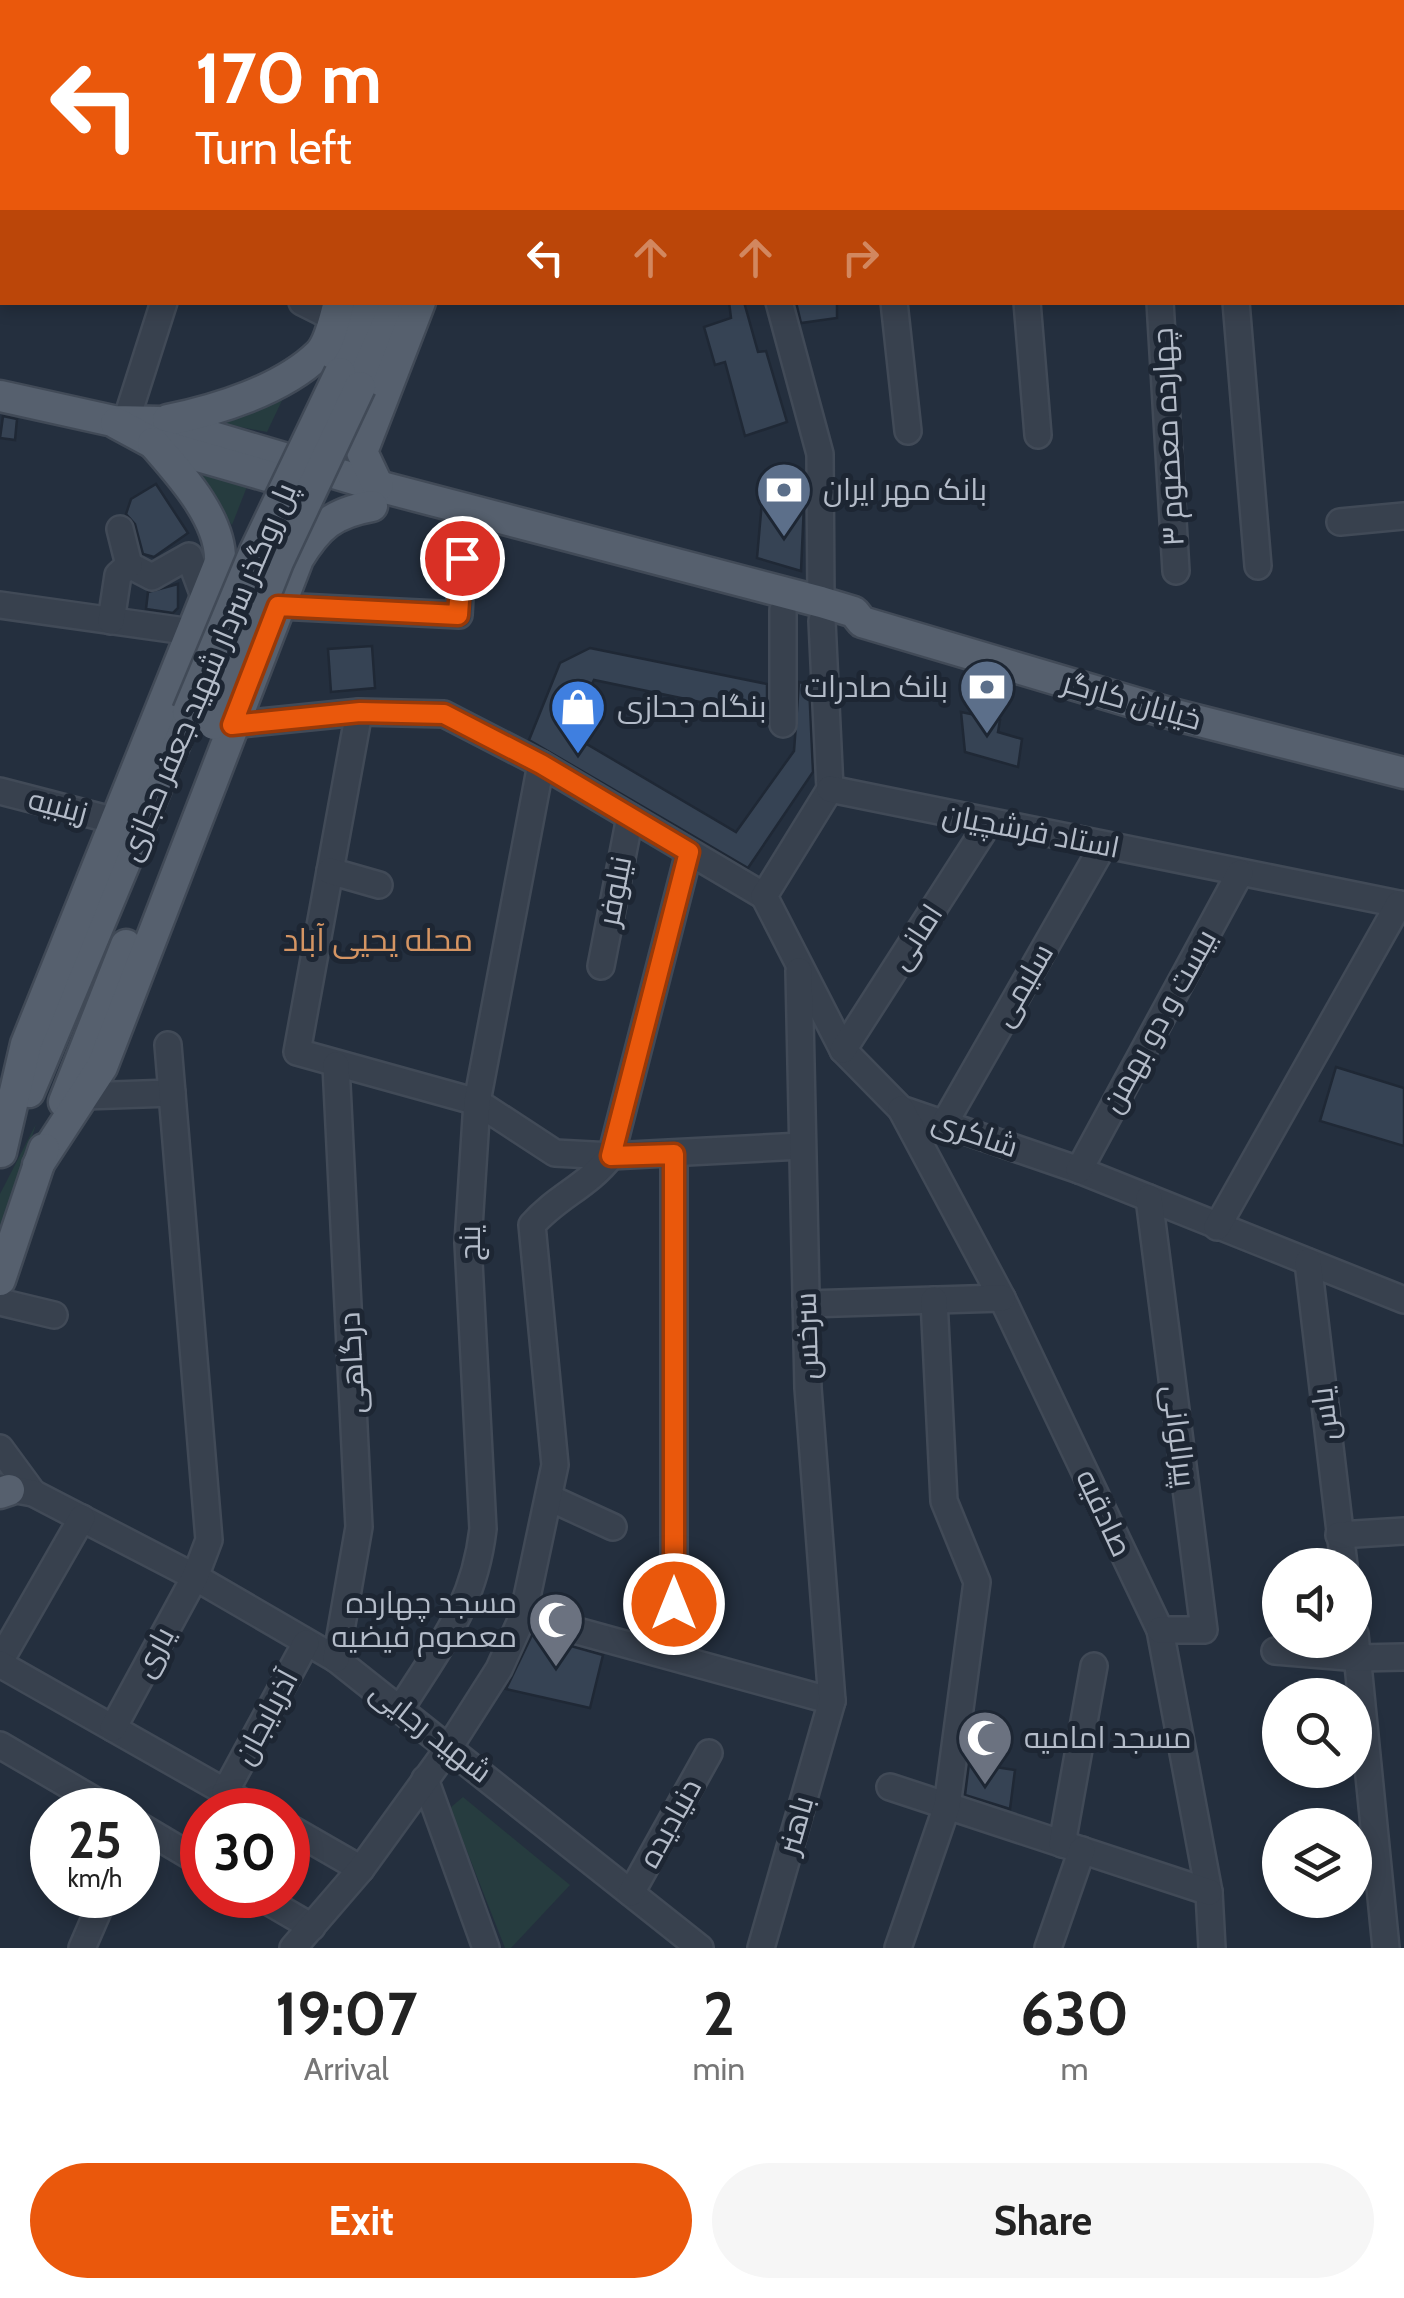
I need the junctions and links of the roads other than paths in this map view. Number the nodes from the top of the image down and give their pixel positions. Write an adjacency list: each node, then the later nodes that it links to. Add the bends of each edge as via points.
1 (163, 305): 13 (street)
2 (370, 305): 11 (main road, پل روگذر سردار شهید جعفر حجازی)
3 (395, 305): 11 (main road, پل روگذر سردار شهید جعفر حجازی)
4 (417, 305): 11 (main road)
5 (780, 305): 29 (street, via 820,454)
6 (894, 305): 15 (street)
7 (1027, 305): 16 (street)
8 (1160, 305): 24 (street, چهارده معصوم ۳)
9 (1236, 305): 23 (street)
10 (337, 310): 11 (main road)
11 (353, 375): 14 (main road, via 262,390); 17 (main road); 33 (main road, پل روگذر سردار شهید جعفر حجازی, bridge, via 255,551)
12 (0, 396): 13 (main road)
13 (120, 421): 14 (main road)
14 (158, 432): 17 (main road); 25 (main road, via 220,548)
15 (908, 432)
16 (1038, 435)
17 (375, 496): 21 (main road, خیابان کارگر); 27 (main road, via 318,526); 29 (main road, خیابان کارگر)
18 (1404, 516): 19 (street)
19 (1340, 522)
20 (120, 529): 22 (street)
21 (464, 529): 27 (street, via 458,615); 28 (main road, خیابان کارگر)
22 (129, 565): 25 (street, via 152,577 189,556); 30 (street, via 118,575)
23 (1258, 566)
24 (1176, 570)
25 (205, 599): 31 (main road)
26 (0, 605): 30 (street)
27 (278, 606): 33 (main road)
28 (784, 610): 29 (main road, خیابان کارگر); 34 (street)
29 (822, 611): 36 (main road, خیابان کارگر, via 854,612 862,622 1176,716); 37 (street)
30 (111, 620): 31 (street)
31 (192, 632): 33 (main road)
32 (360, 712): 33 (street); 35 (street, via 444,714); 44 (street)
33 (200, 715): 40 (main road); 55 (main road, via 102,1067); 60 (main road, پل روگذر سردار شهید جعفر حجازی); 63 (main road, پل روگذر سردار شهید جعفر حجازی, via 85,1050)
34 (783, 724)
35 (541, 764): 39 (street); 56 (street, ینج)
36 (1404, 773)
37 (830, 789): 41 (street, استاد فرشچیان); 47 (street)
38 (0, 791): 40 (street, زینبیه)
39 (630, 817): 43 (street); 49 (street, نیلوفر)
40 (116, 821): 60 (main road, via 26,1044)
41 (988, 824): 42 (street, استاد فرشچیان); 52 (street, امانی)
42 (1103, 846): 45 (street, استاد فرشچیان); 58 (street, سلیمی)
43 (689, 852): 47 (street); 62 (street)
44 (330, 871): 46 (street); 53 (street, via 297,1052)
45 (1240, 873): 48 (street, استاد فرشچیان); 64 (street, بیست و دو بهمن)
46 (379, 885)
47 (764, 896): 50 (street, شاکری)
48 (1402, 905): 66 (street, استاد فرشچیان)
49 (601, 966)
50 (799, 971): 52 (street, شاکری); 59 (street, سرخس)
51 (168, 1045): 54 (street, یاری)
52 (843, 1050): 57 (street, شاکری)
53 (336, 1065): 56 (street); 91 (street, درگاهی, via 359,1527)
54 (172, 1092): 55 (street); 83 (street, یاری, via 208,1540)
55 (84, 1096): 63 (main road)
56 (478, 1102): 62 (street, via 555,1153); 95 (street, ینج, via 468,1243 483,1529 465,1606)
57 (901, 1108): 58 (street, شاکری); 70 (street, صادقیه)
58 (944, 1124): 64 (street, شاکری)
59 (802, 1146): 61 (street); 73 (street, سرخس)
60 (0, 1153)
61 (674, 1154): 62 (street); 84 (street)
62 (611, 1156): 77 (street, via 593,1180 548,1206 532,1225 555,1465)
63 (38, 1165): 68 (main road)
64 (1079, 1170): 65 (street, شاکری)
65 (1149, 1198): 66 (street, شاکری); 86 (street, پیرالوانی, via 1204,1630)
66 (1218, 1227): 67 (street, شاکری)
67 (1308, 1262): 69 (street, شاکری); 81 (street, یاس)
68 (0, 1280)
69 (1403, 1297)
70 (1002, 1298): 71 (street); 86 (street, صادقیه)
71 (934, 1300): 73 (street); 105 (street, via 944,1501 977,1582)
72 (0, 1302): 74 (street)
73 (806, 1304): 94 (street, سرخس)
74 (54, 1315)
75 (0, 1448): 76 (street, شهید رجایی)
76 (10, 1491): 78 (street, شهید رجایی)
77 (552, 1499): 79 (street); 85 (street)
78 (82, 1518): 83 (street, شهید رجایی); 92 (street)
79 (613, 1527)
80 (1404, 1531): 81 (street)
81 (1339, 1536): 82 (street, یاس)
82 (1341, 1548)
83 (195, 1576): 87 (street, شهید رجایی); 96 (street, یاری)
84 (674, 1604)
85 (523, 1616): 94 (street); 98 (street, via 499,1670)
86 (1160, 1630): 109 (street, صادقیه)
87 (306, 1643): 91 (street, شهید رجایی); 104 (street, آذربایجان)
88 (1372, 1649): 89 (street)
89 (1404, 1656)
90 (1358, 1658): 122 (street)
91 (336, 1659): 95 (street, شهید رجایی)
92 (0, 1663): 96 (street)
93 (1094, 1666): 107 (street)
94 (832, 1701): 118 (street, باهنر)
95 (401, 1708): 98 (street, شهید رجایی)
96 (113, 1728): 103 (street)
97 (0, 1745): 102 (street)
98 (450, 1746): 100 (street); 110 (street, شهید رجایی)
99 (709, 1753): 110 (street, دنیادیده)
100 (425, 1780): 108 (street); 114 (street)
101 (890, 1787): 105 (street)
102 (74, 1788)
103 (219, 1788)
104 (228, 1788)
105 (947, 1806): 107 (street); 119 (street)
106 (310, 1840): 108 (street)
107 (1072, 1847): 109 (street); 120 (street)
108 (361, 1869): 113 (street)
109 (1209, 1892): 121 (street, صادقیه)
110 (630, 1893): 117 (street, شهید رجایی)
111 (95, 1918): 115 (street)
112 (297, 1918): 113 (street)
113 (312, 1927): 116 (street)
114 (482, 1945)
115 (82, 1948)
116 (293, 1948)
117 (699, 1948)
118 (760, 1948)
119 (898, 1948)
120 (1048, 1948)
121 (1212, 1948)
122 (1386, 1948)

